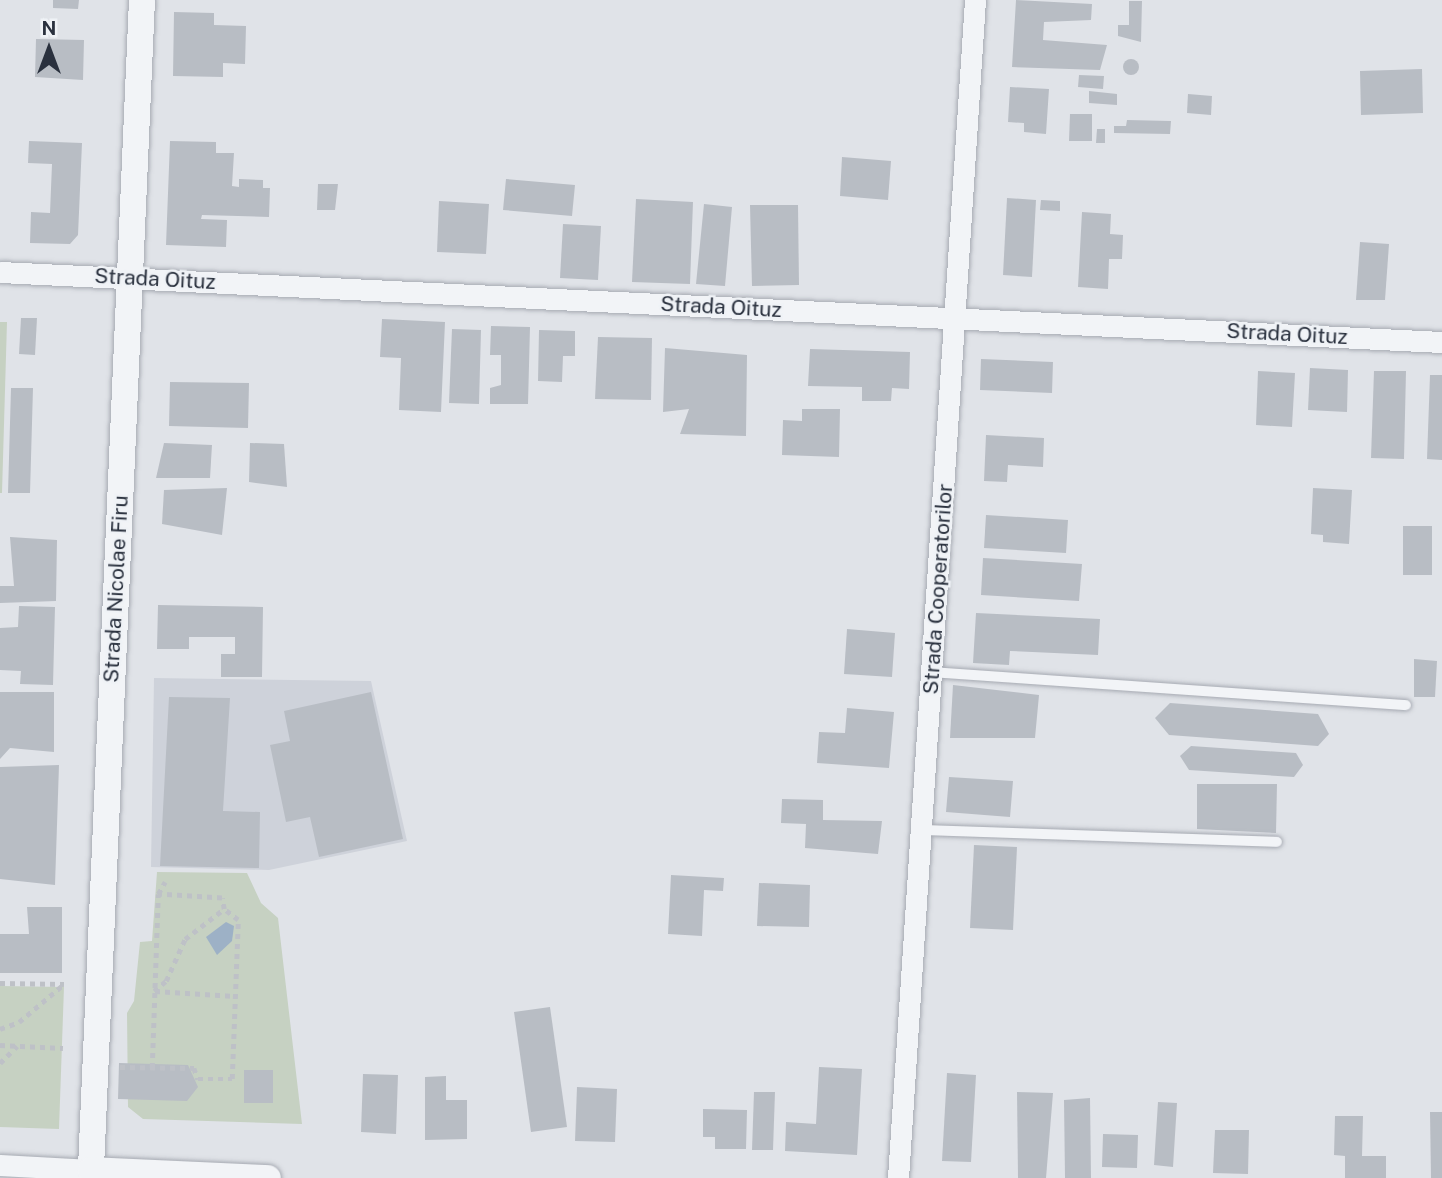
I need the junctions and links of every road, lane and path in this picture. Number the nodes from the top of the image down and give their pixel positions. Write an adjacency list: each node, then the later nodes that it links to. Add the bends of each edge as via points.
1 (142, 0): 4 (street, Strada Nicolae Firu)
2 (975, 0): 5 (street, Strada Cooperatorilor)
3 (0, 272): 4 (street, Strada Oituz)
4 (130, 278): 5 (street, Strada Oituz); 25 (street, Strada Nicolae Firu)
5 (956, 318): 6 (street, Strada Oituz); 7 (street, Strada Cooperatorilor)
6 (1442, 342)
7 (932, 672): 8 (lane); 9 (street, Strada Cooperatorilor)
8 (1406, 705)
9 (921, 830): 10 (lane); 27 (street, Strada Cooperatorilor)
10 (1277, 842)
11 (165, 882): 12 (path)
12 (159, 894): 13 (path, via 222,898); 15 (path)
13 (224, 909): 15 (path, via 186,939 166,981); 16 (path, via 238,920)
14 (0, 983): 17 (path, via 64,984 19,1022)
15 (154, 991): 16 (path); 23 (path)
16 (234, 996): 23 (path, via 232,1079 198,1079 194,1068)
17 (0, 1030)
18 (0, 1045): 19 (path)
19 (18, 1045): 20 (path); 21 (path)
20 (63, 1048)
21 (0, 1063)
22 (116, 1067): 23 (path)
23 (152, 1068)
24 (0, 1165): 25 (street)
25 (91, 1174): 26 (street)
26 (268, 1178)
27 (898, 1178)

